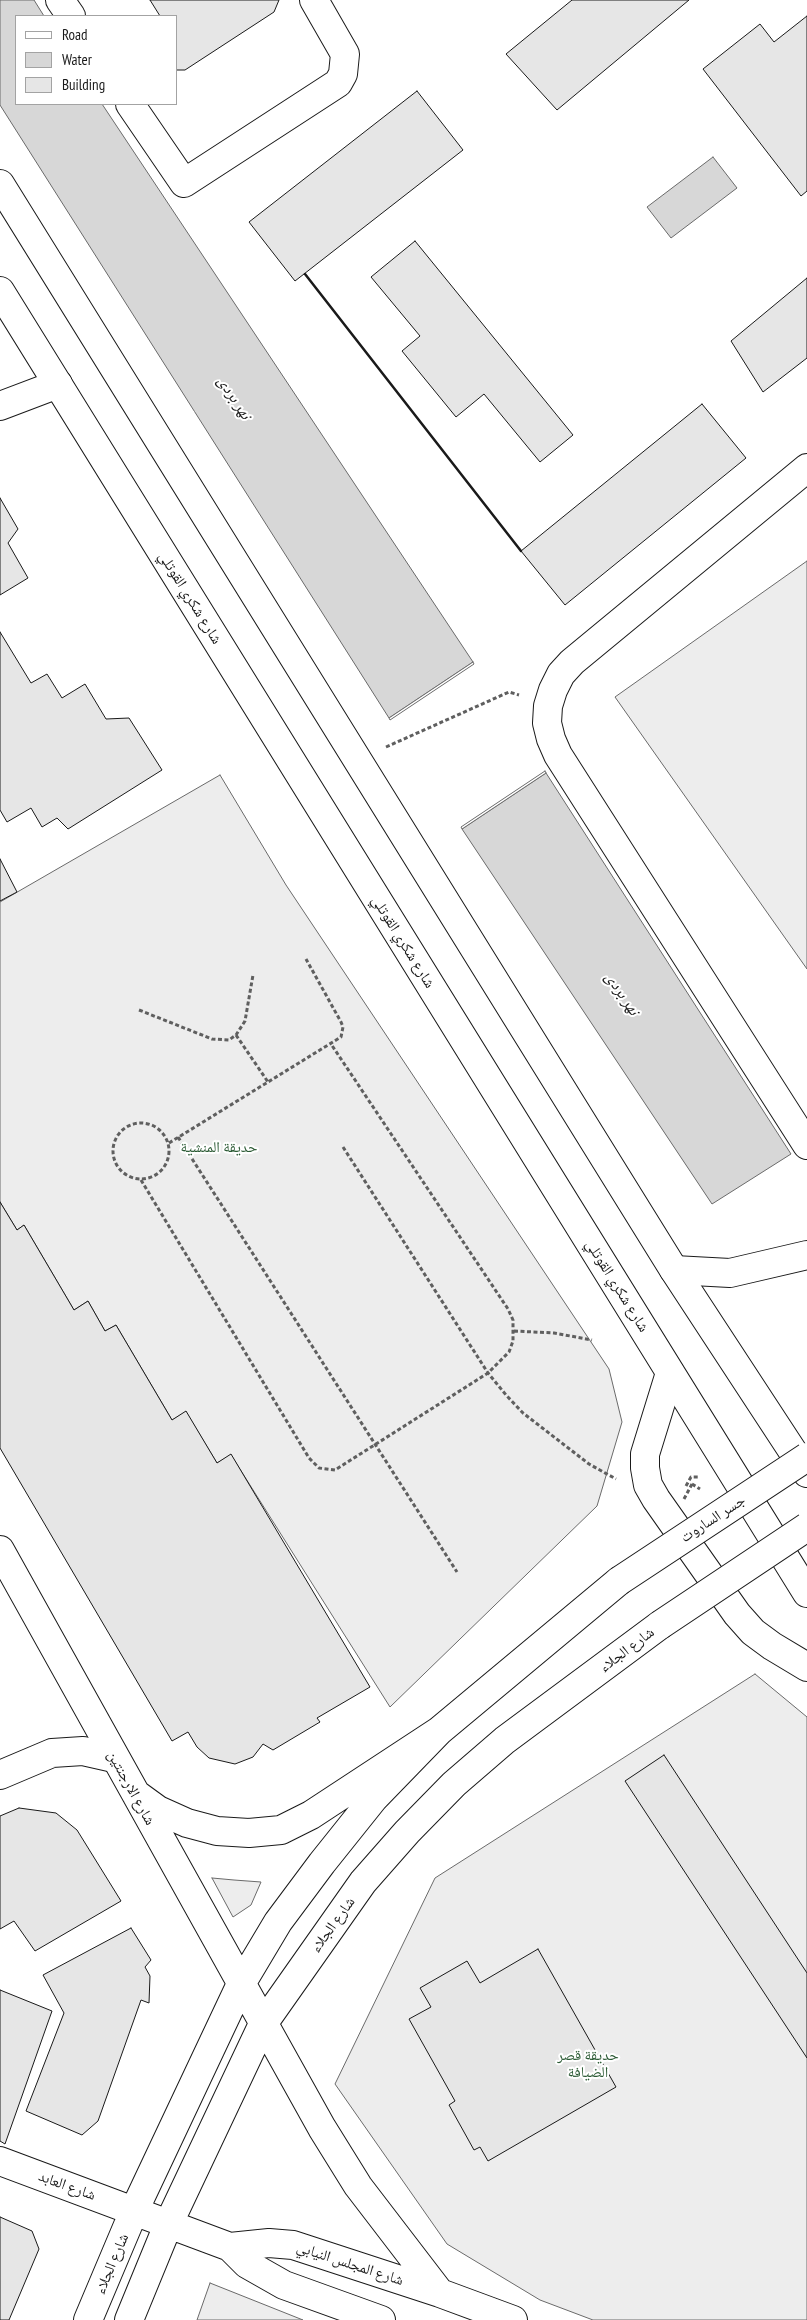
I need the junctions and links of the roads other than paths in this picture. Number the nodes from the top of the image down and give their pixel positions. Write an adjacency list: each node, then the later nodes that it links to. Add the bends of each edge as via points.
1 (60, 0): 3 (main road)
2 (314, 0): 4 (main road, via 345,54 343,74 338,83 184,183)
3 (70, 15)
4 (131, 105)
5 (0, 184): 12 (main road)
6 (0, 292): 7 (main road, شارع شكري القوتلي)
7 (58, 384): 8 (main road); 13 (main road, شارع شكري القوتلي)
8 (0, 406)
9 (807, 468): 10 (main road, via 572,662 557,682 548,706 547,723 558,755)
10 (807, 1145)
11 (807, 1255): 12 (main road, via 730,1273)
12 (674, 1270): 15 (main road)
13 (670, 1373): 18 (main road, شارع شكري القوتلي); 19 (main road, via 645,1454 648,1485 737,1614 753,1632)
14 (807, 1457): 20 (main road, جسر الساروت, bridge, via 619,1582)
15 (807, 1473)
16 (807, 1527): 25 (main road, شارع الجلاء, bridge, via 660,1625 505,1740 447,1791 363,1882)
17 (0, 1550): 21 (main road, شارع الارجنتين)
18 (807, 1593)
19 (807, 1667)
20 (440, 1731): 23 (main road, via 311,1815 281,1830 217,1831 187,1823 158,1810); 24 (main road, شارع الجلاء, via 374,1798 322,1863 278,1922)
21 (114, 1758): 22 (main road, via 84,1752 52,1753); 23 (main road, شارع الارجنتين)
22 (0, 1775)
23 (133, 1792): 24 (main road, شارع الارجنتين)
24 (241, 1984): 25 (main road, شارع الارجنتين); 27 (main road, شارع الجلاء)
25 (263, 2024): 28 (main road, شارع الجلاء); 30 (main road, شارع الارجنتين, via 358,2186)
26 (0, 2162): 27 (main road, شارع العابد)
27 (134, 2211): 28 (main road, شارع العابد); 31 (main road, شارع الجلاء)
28 (168, 2225): 29 (main road, شارع العابد); 32 (main road, شارع الجلاء)
29 (230, 2248): 30 (main road, شارع المجلس النيابي, via 269,2243 293,2246); 33 (main road, via 247,2264 284,2285)
30 (440, 2293): 34 (main road, شارع المجلس النيابي)
31 (88, 2320)
32 (129, 2320)
33 (381, 2320)
34 (513, 2320)

